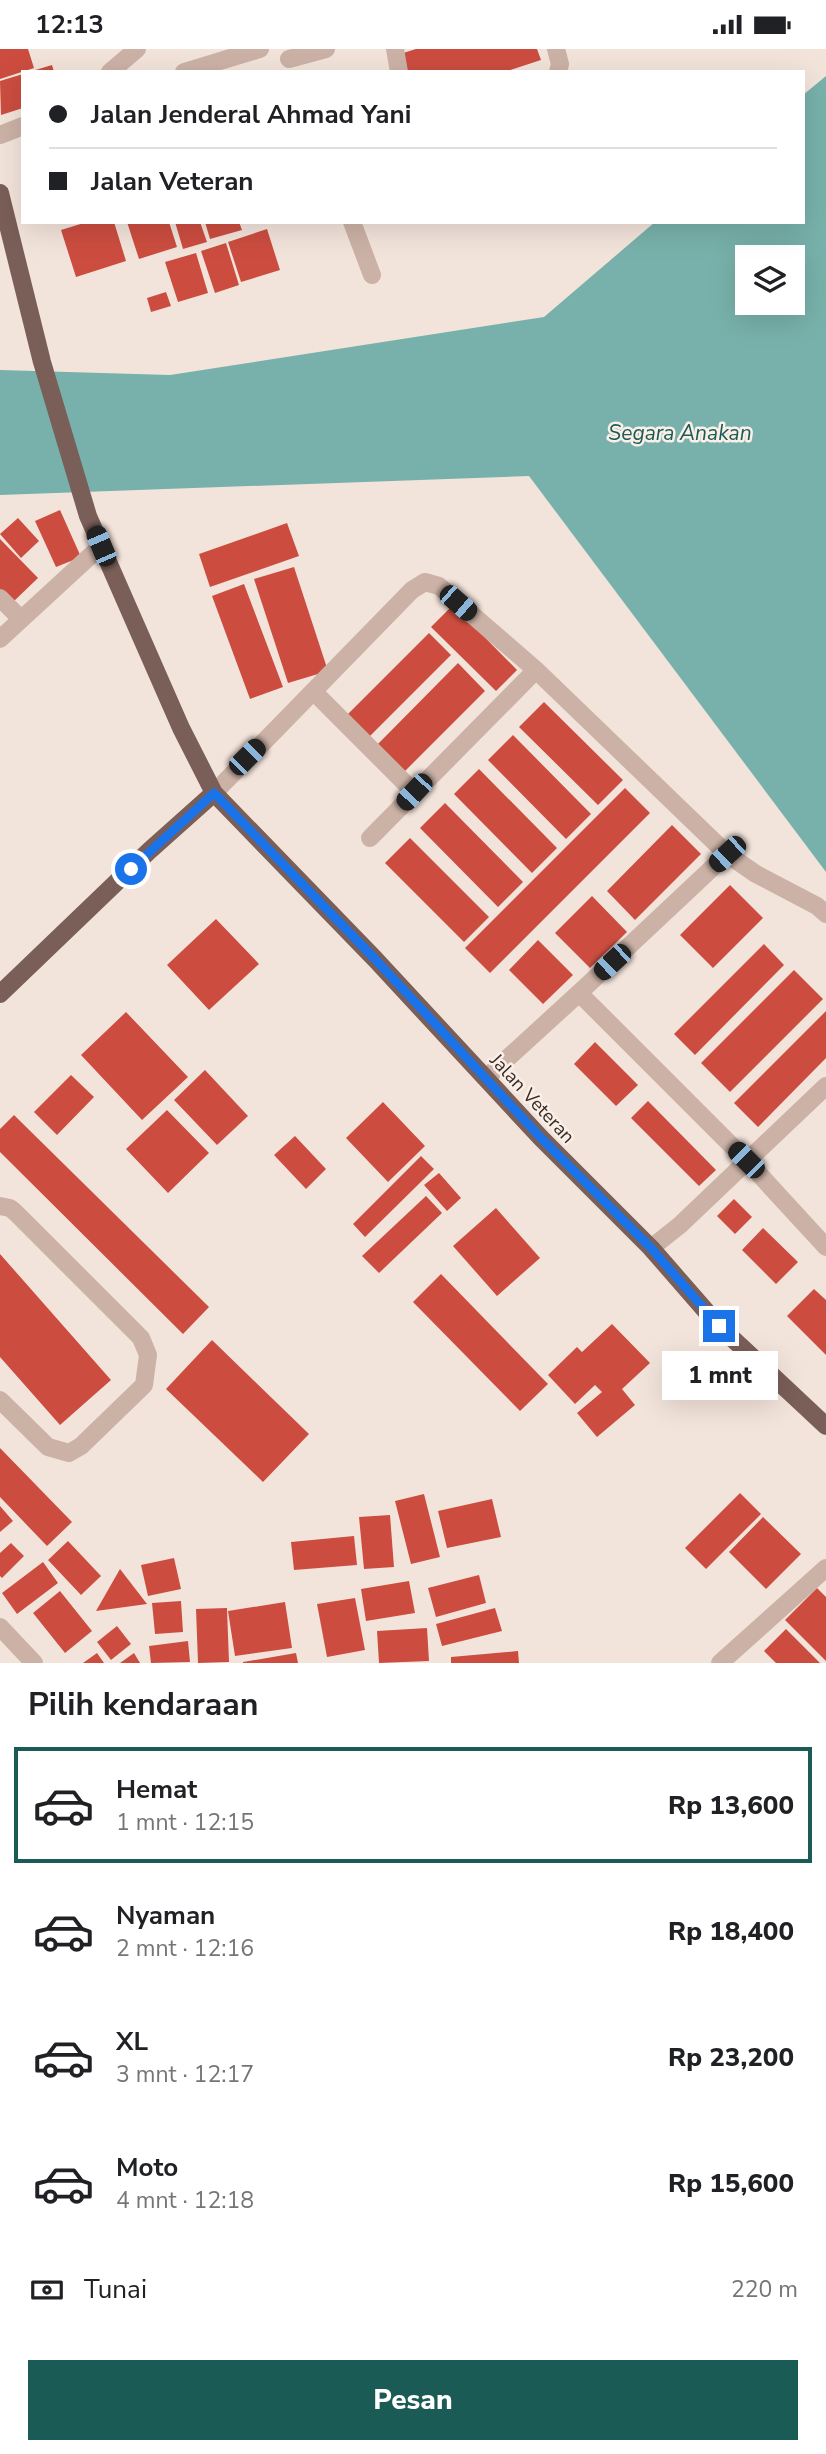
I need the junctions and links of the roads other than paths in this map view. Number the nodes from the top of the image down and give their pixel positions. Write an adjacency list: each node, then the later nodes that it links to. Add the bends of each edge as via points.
1 (137, 49): 7 (street)
2 (260, 49): 8 (street)
3 (326, 49): 6 (street)
4 (395, 49): 9 (street)
5 (555, 49): 10 (street)
6 (289, 60)
7 (112, 70)
8 (191, 70)
9 (399, 70)
10 (558, 70)
11 (21, 127): 12 (street)
12 (0, 135)
13 (0, 193): 16 (main road, Jalan Veteran, via 42,362)
14 (353, 224): 15 (street)
15 (372, 275)
16 (101, 546): 18 (street); 23 (main road, Jalan Veteran)
17 (0, 598): 18 (street)
18 (22, 619): 19 (street)
19 (0, 639)
20 (536, 670): 21 (street, via 439,586 425,582); 22 (street); 25 (street)
21 (313, 691): 22 (street); 23 (street)
22 (414, 792): 24 (street)
23 (214, 793): 28 (main road); 29 (main road, Jalan Veteran)
24 (370, 838)
25 (727, 854): 26 (street); 27 (street)
26 (826, 914)
27 (579, 993): 29 (street); 31 (street)
28 (0, 994)
29 (486, 1078): 34 (main road, Jalan Veteran)
30 (826, 1086): 31 (street)
31 (746, 1160): 33 (street); 34 (street, via 680,1226)
32 (0, 1206): 35 (street, via 15,1212 141,1338 148,1355 144,1385 69,1453 48,1447)
33 (826, 1247)
34 (651, 1248): 36 (main road, Jalan Veteran, via 719,1326)
35 (0, 1400)
36 (826, 1426)
37 (826, 1568): 40 (street)
38 (0, 1627): 39 (street)
39 (34, 1663)
40 (720, 1663)

